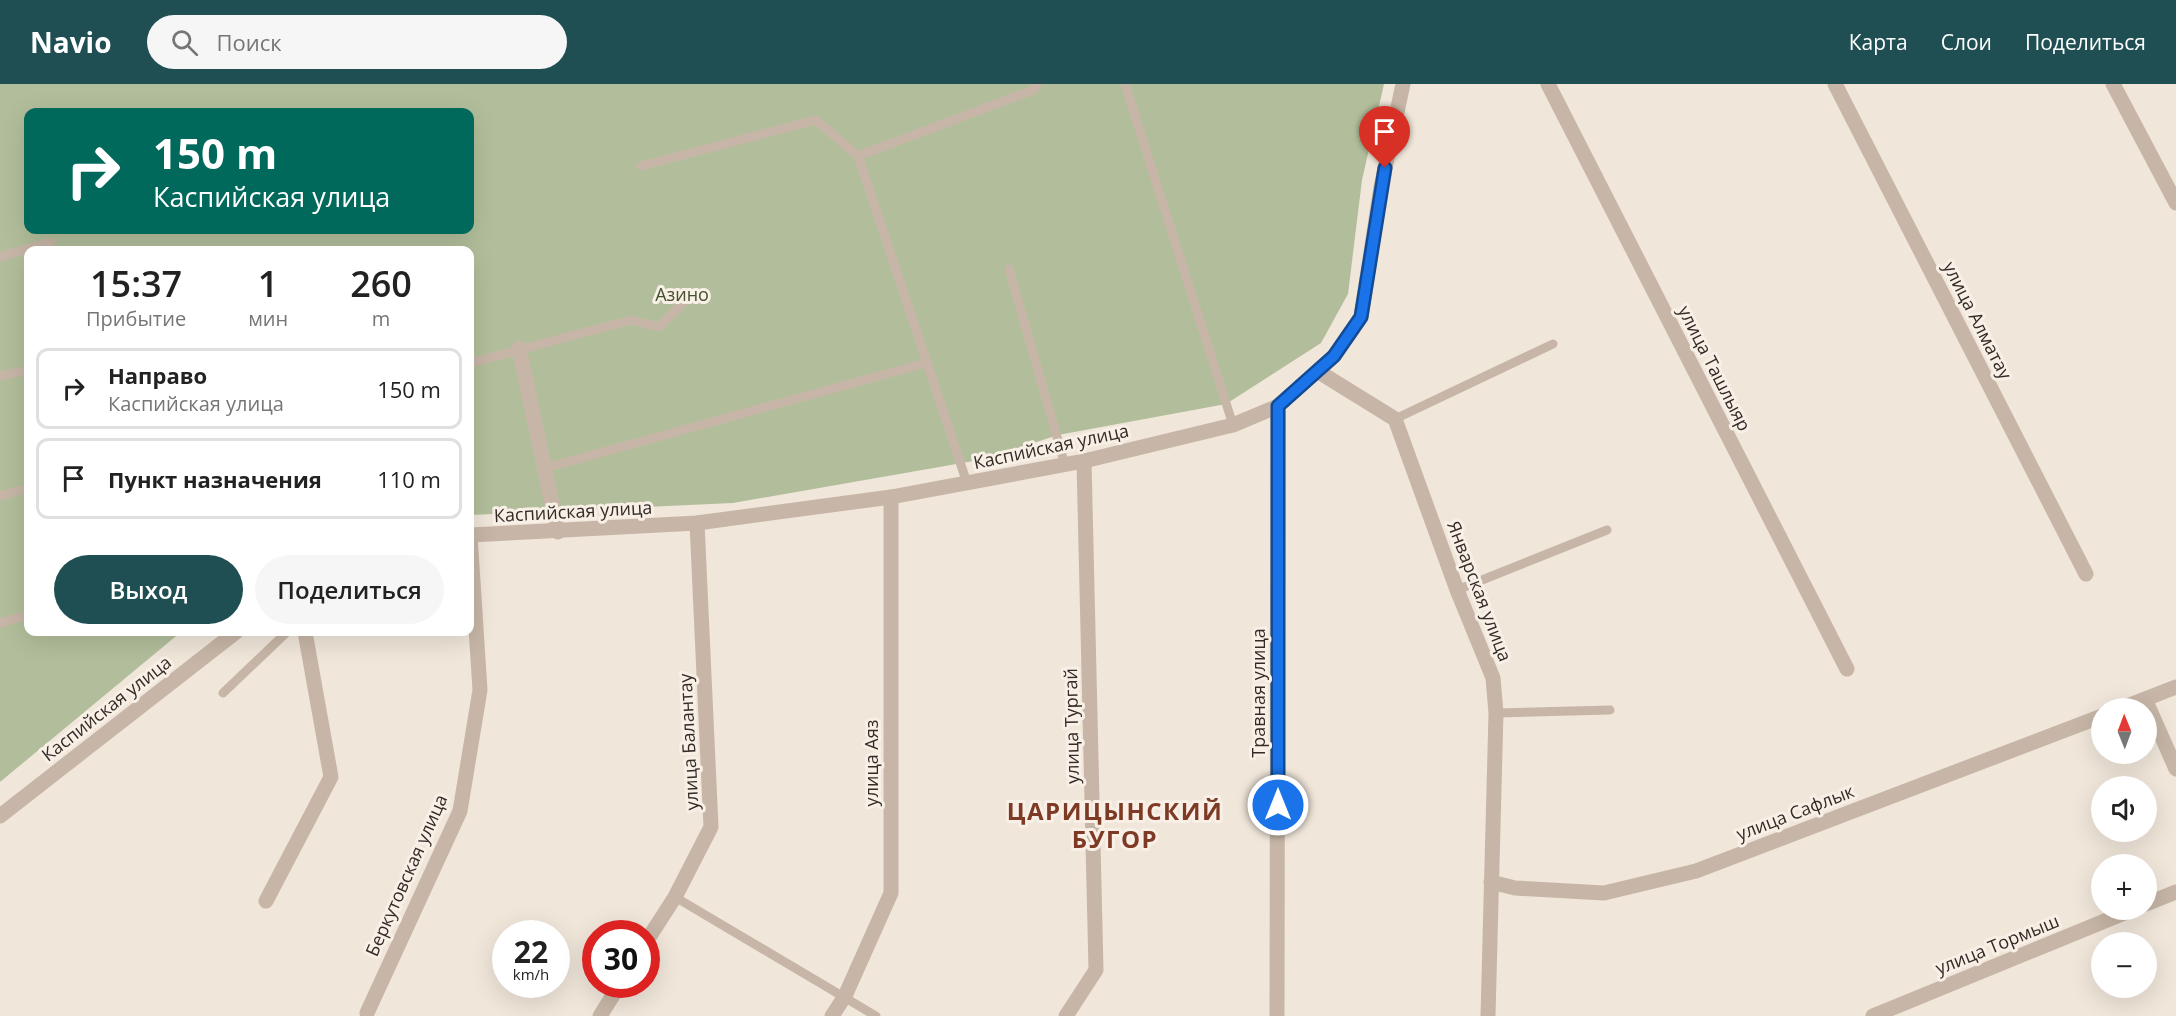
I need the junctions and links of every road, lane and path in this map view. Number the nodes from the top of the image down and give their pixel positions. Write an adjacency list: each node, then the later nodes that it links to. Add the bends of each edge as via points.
1 (1037, 84): 7 (lane, via 1033,90)
2 (1125, 84): 25 (lane)
3 (1403, 84): 21 (street, Каспийская улица, via 1381,187 1361,317)
4 (1548, 84): 45 (street, улица Ташлыяр)
5 (1835, 84): 37 (street, улица Алматау)
6 (2113, 84): 9 (street)
7 (858, 156): 8 (lane, via 816,120); 19 (lane)
8 (641, 166)
9 (2176, 203)
10 (51, 242): 11 (lane)
11 (37, 246)
12 (24, 250): 13 (lane)
13 (0, 257)
14 (1010, 269): 27 (lane)
15 (684, 302): 17 (lane, via 659,327 631,320)
16 (1553, 344): 24 (lane)
17 (519, 348): 18 (lane); 28 (street)
18 (474, 362)
19 (926, 363): 28 (lane); 29 (lane)
20 (24, 371): 22 (lane)
21 (1319, 372): 23 (street, Каспийская улица); 24 (street)
22 (0, 376)
23 (1278, 406): 25 (street, Каспийская улица); 69 (street, Травная улица)
24 (1395, 419): 38 (street, Январская улица)
25 (1233, 424): 26 (street, Каспийская улица)
26 (1084, 461): 27 (street, Каспийская улица); 68 (street, улица Тургай, via 1096,970)
27 (1065, 465): 29 (street, Каспийская улица)
28 (545, 468): 35 (street)
29 (968, 483): 32 (street, Каспийская улица)
30 (24, 489): 31 (lane)
31 (0, 496)
32 (891, 497): 33 (street, Каспийская улица); 62 (street, улица Аяз, via 891,893)
33 (697, 523): 35 (street, Каспийская улица); 57 (street, улица Балантау, via 711,827)
34 (1607, 530): 38 (lane)
35 (558, 531): 36 (street, Каспийская улица)
36 (474, 535)
37 (2085, 574)
38 (1457, 590): 50 (street, Январская улица, via 1493,678)
39 (474, 597): 64 (street, Беркутовская улица, via 480,690 460,811)
40 (24, 616): 41 (lane)
41 (0, 623)
42 (231, 636): 54 (street, Каспийская улица)
43 (283, 636): 47 (lane)
44 (305, 636): 59 (street, via 331,777)
45 (1847, 669)
46 (2176, 687): 48 (street)
47 (223, 693)
48 (2148, 698)
49 (1610, 710): 50 (lane)
50 (1496, 713): 55 (street, Январская улица)
51 (2091, 720): 55 (street, улица Сафлык, via 1696,871 1604,893 1515,888)
52 (2157, 726): 53 (street)
53 (2176, 769)
54 (0, 816)
55 (1491, 882): 70 (street, Январская улица)
56 (2176, 892): 58 (street)
57 (675, 897): 60 (street, улица Балантау); 62 (lane)
58 (2157, 900)
59 (266, 901)
60 (660, 920)
61 (2107, 920): 71 (street, улица Тормыш)
62 (844, 996): 66 (street, улица Аяз); 67 (lane)
63 (611, 998): 65 (street)
64 (366, 1012)
65 (600, 1016)
66 (832, 1016)
67 (876, 1016)
68 (1066, 1016)
69 (1277, 1016)
70 (1488, 1016)
71 (1873, 1016)

